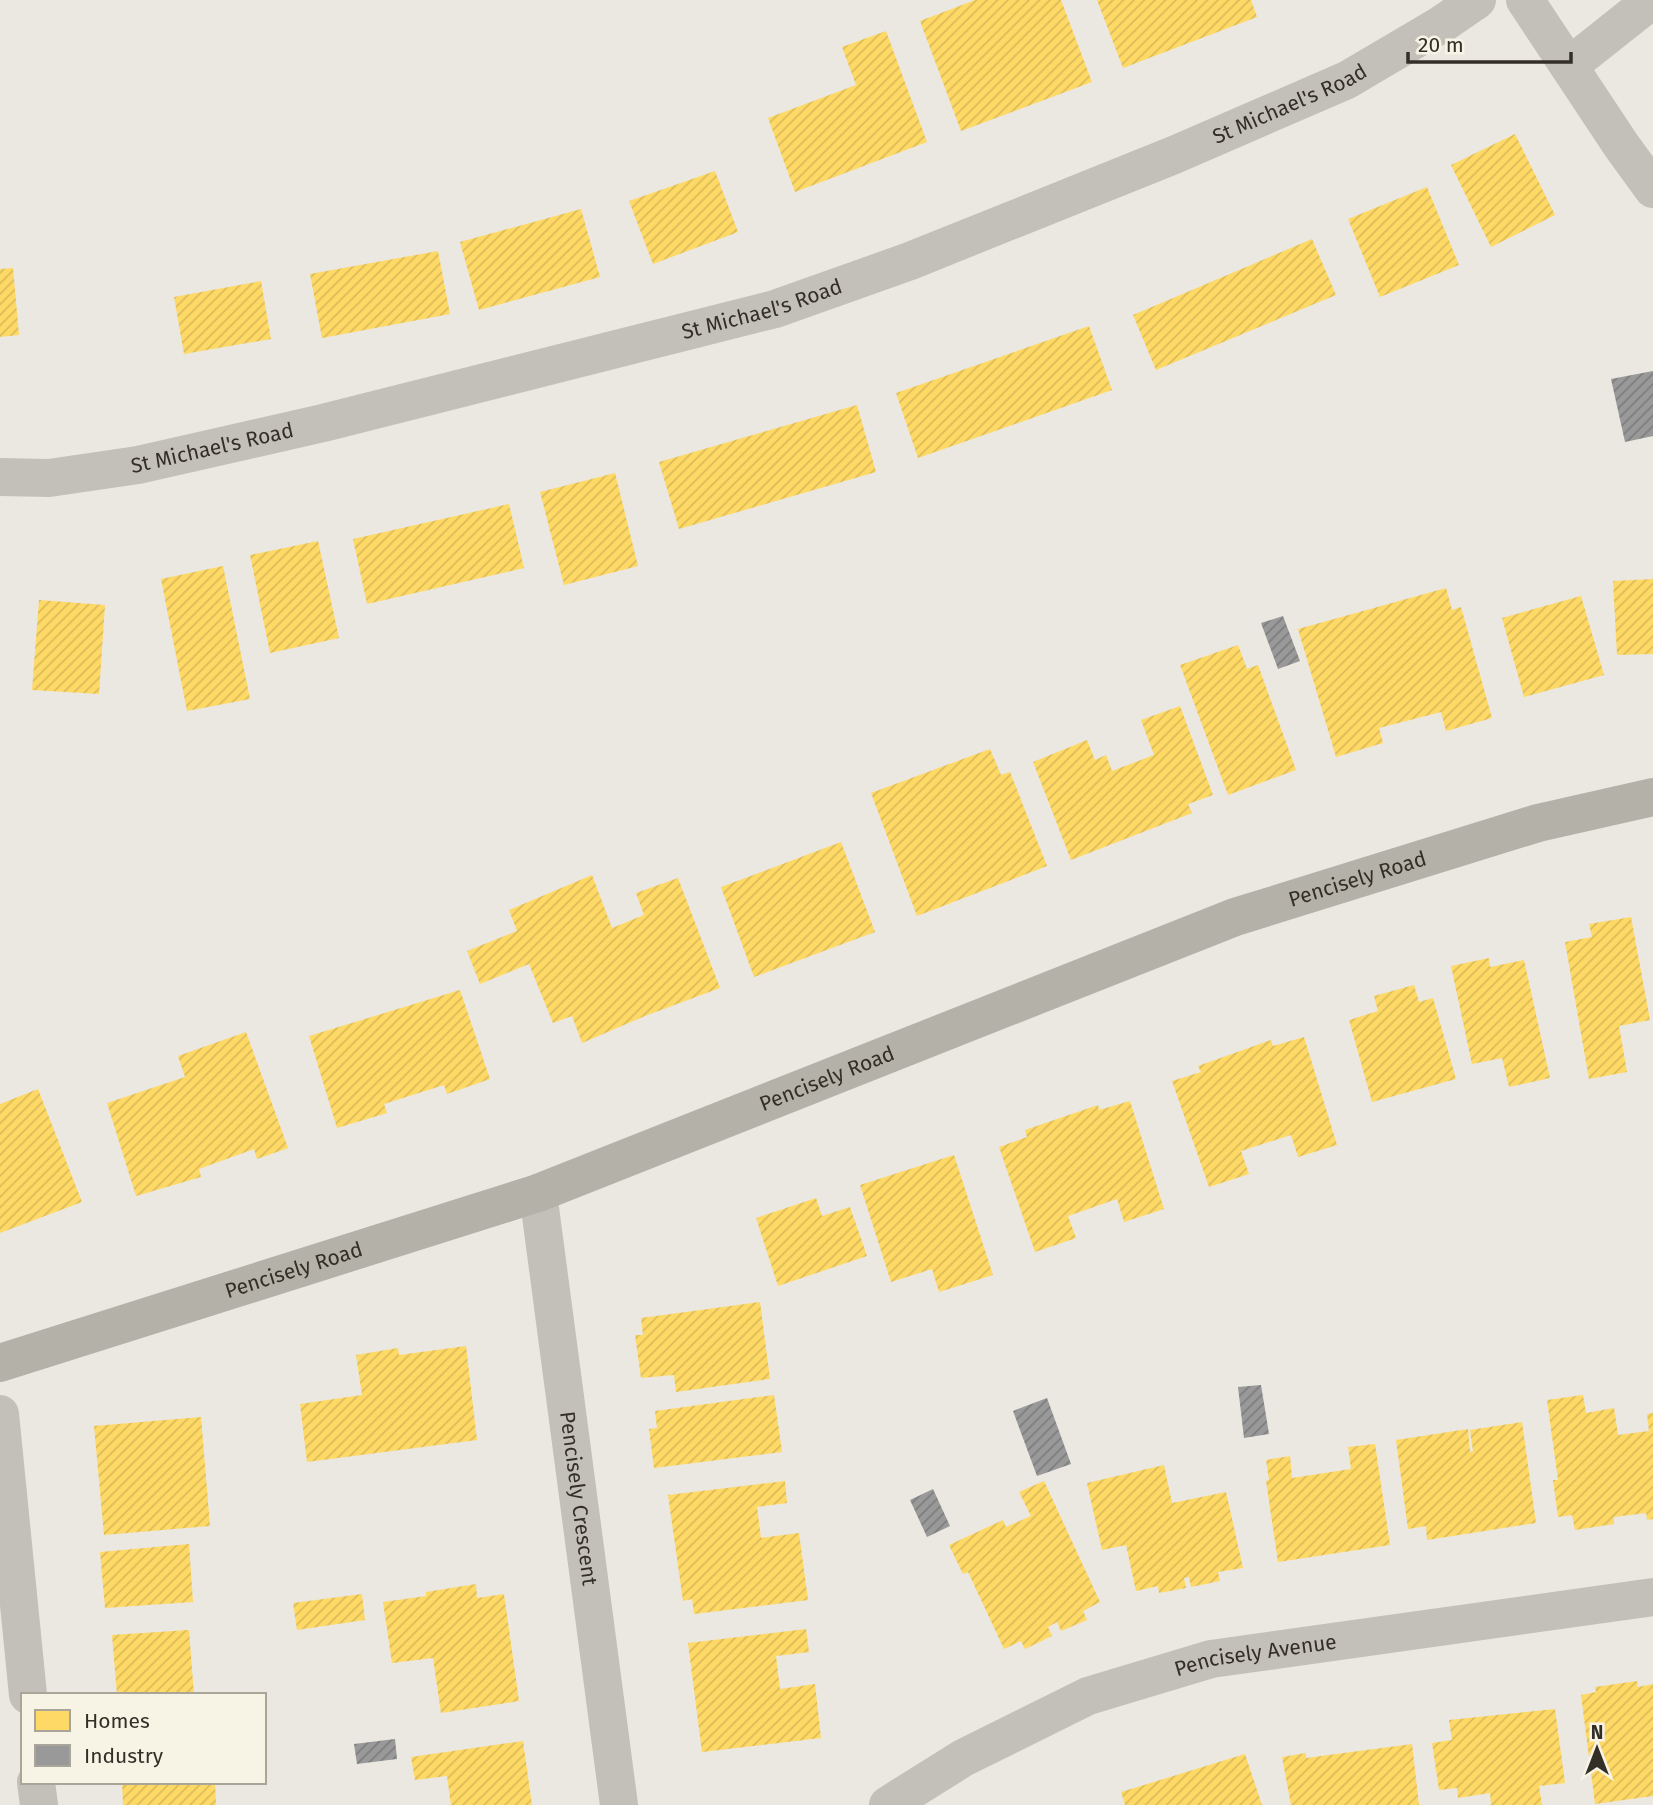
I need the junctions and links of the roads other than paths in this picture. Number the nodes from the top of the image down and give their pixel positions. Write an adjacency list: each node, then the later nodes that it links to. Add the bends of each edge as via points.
1 (1477, 0): 6 (street, St Michael's Road, via 1348,80 910,261 775,309 138,465 49,478)
2 (1525, 0): 4 (street)
3 (1652, 0): 4 (street)
4 (1569, 66): 5 (street)
5 (1653, 189)
6 (0, 477)
7 (1653, 797): 8 (main road, Pencisely Road, via 1538,823 1235,917)
8 (538, 1193): 9 (main road, Pencisely Road); 15 (street, Pencisely Crescent)
9 (0, 1363)
10 (0, 1414): 12 (street)
11 (1653, 1597): 16 (street, Pencisely Avenue, via 1211,1659 1088,1696 963,1758)
12 (28, 1693)
13 (36, 1784): 14 (street)
14 (39, 1805)
15 (618, 1805)
16 (888, 1805)

